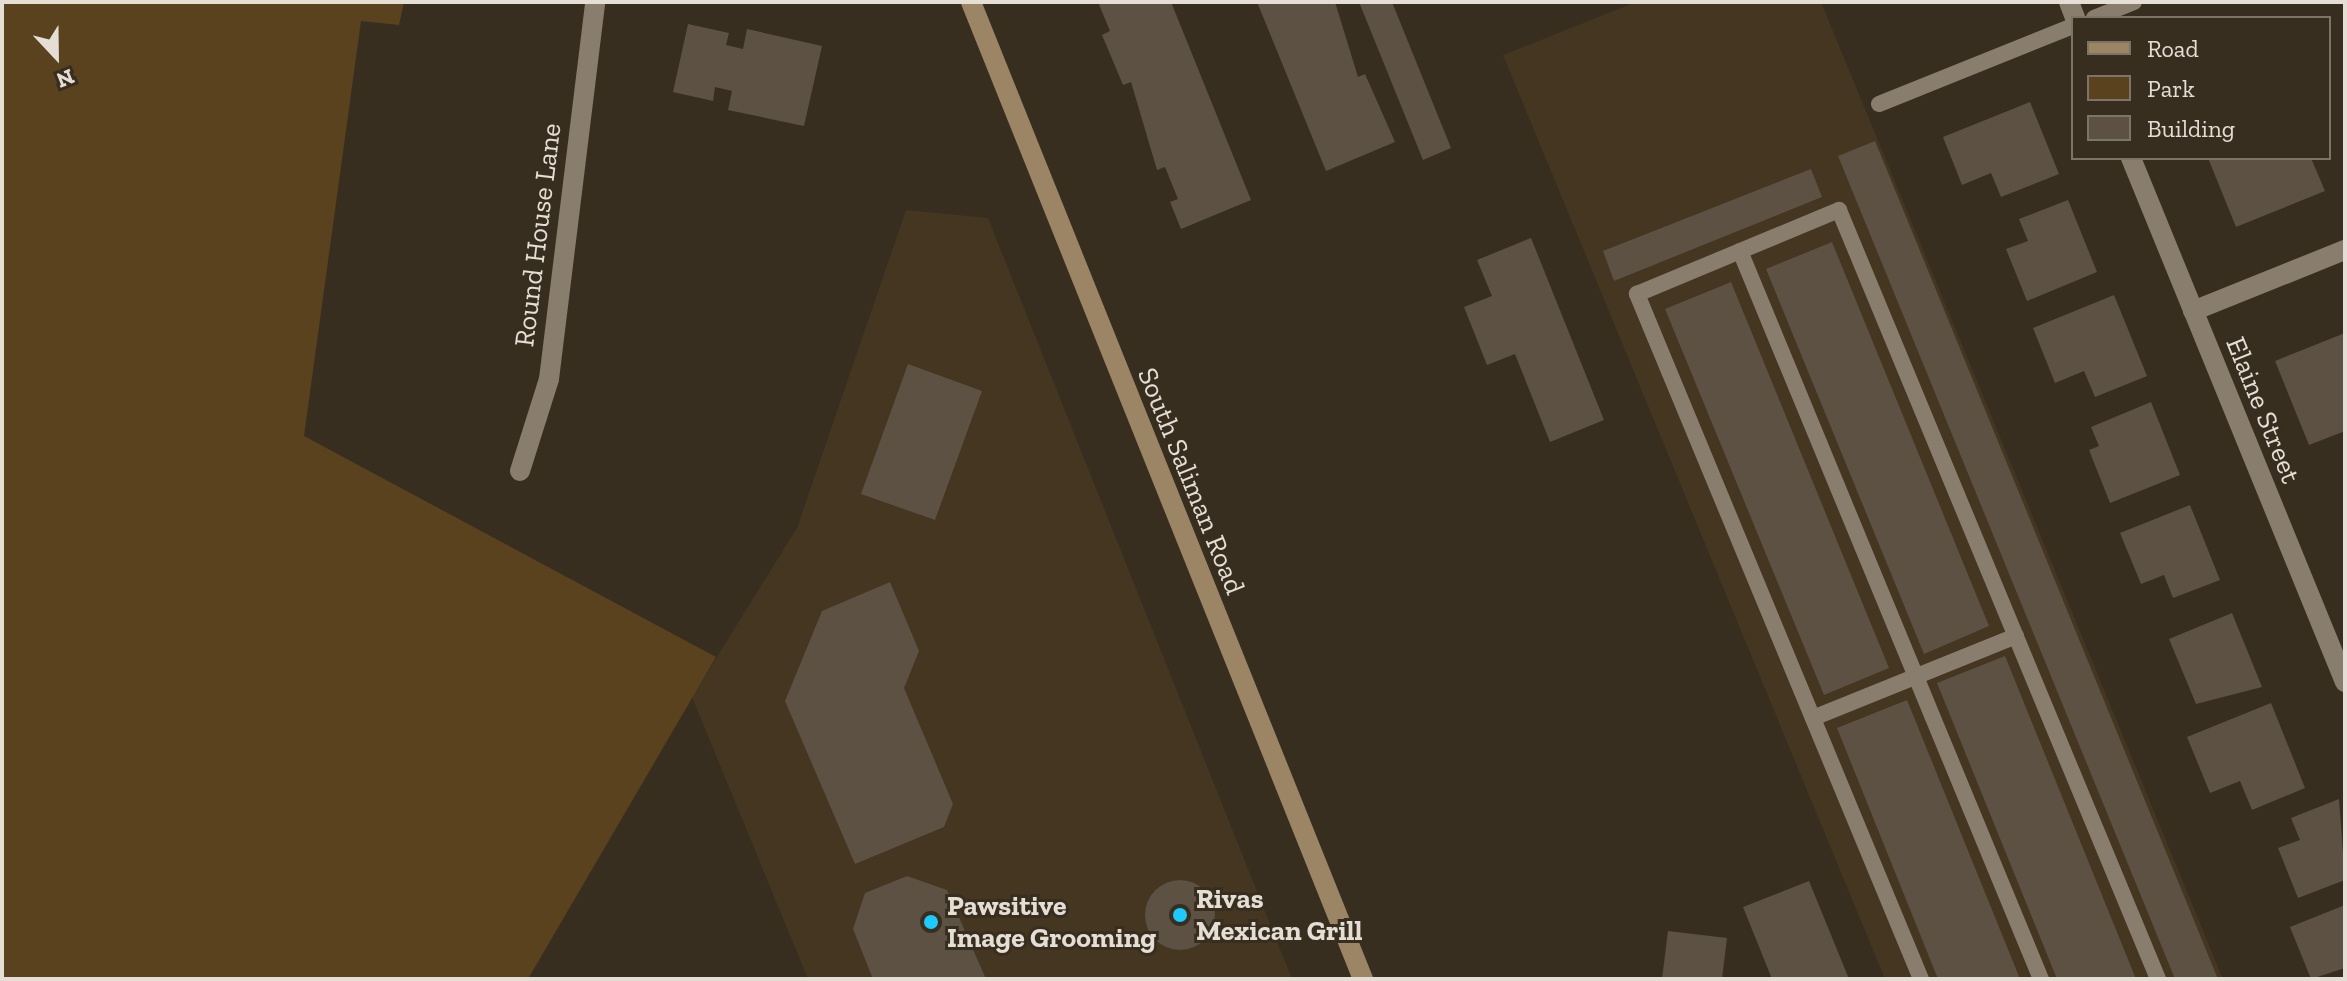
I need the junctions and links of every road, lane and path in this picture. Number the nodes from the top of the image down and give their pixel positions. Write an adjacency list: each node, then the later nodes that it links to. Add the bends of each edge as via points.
1 (595, 2): 11 (street, Round House Lane, via 549,379)
2 (971, 2): 16 (main road, South Saliman Road)
3 (2134, 2): 4 (lane)
4 (2099, 16)
5 (2071, 27): 6 (lane)
6 (1879, 104)
7 (2132, 160): 10 (street, Elaine Street)
8 (2345, 250): 10 (street)
9 (1740, 251): 12 (lane, via 1839,210); 13 (lane); 15 (lane, via 1637,294)
10 (2193, 311): 14 (street, Elaine Street)
11 (520, 471)
12 (2016, 636): 13 (lane); 19 (lane)
13 (1915, 677): 15 (lane); 18 (lane)
14 (2345, 682)
15 (1813, 718): 17 (lane)
16 (1363, 979)
17 (1921, 979)
18 (2041, 979)
19 (2158, 979)

